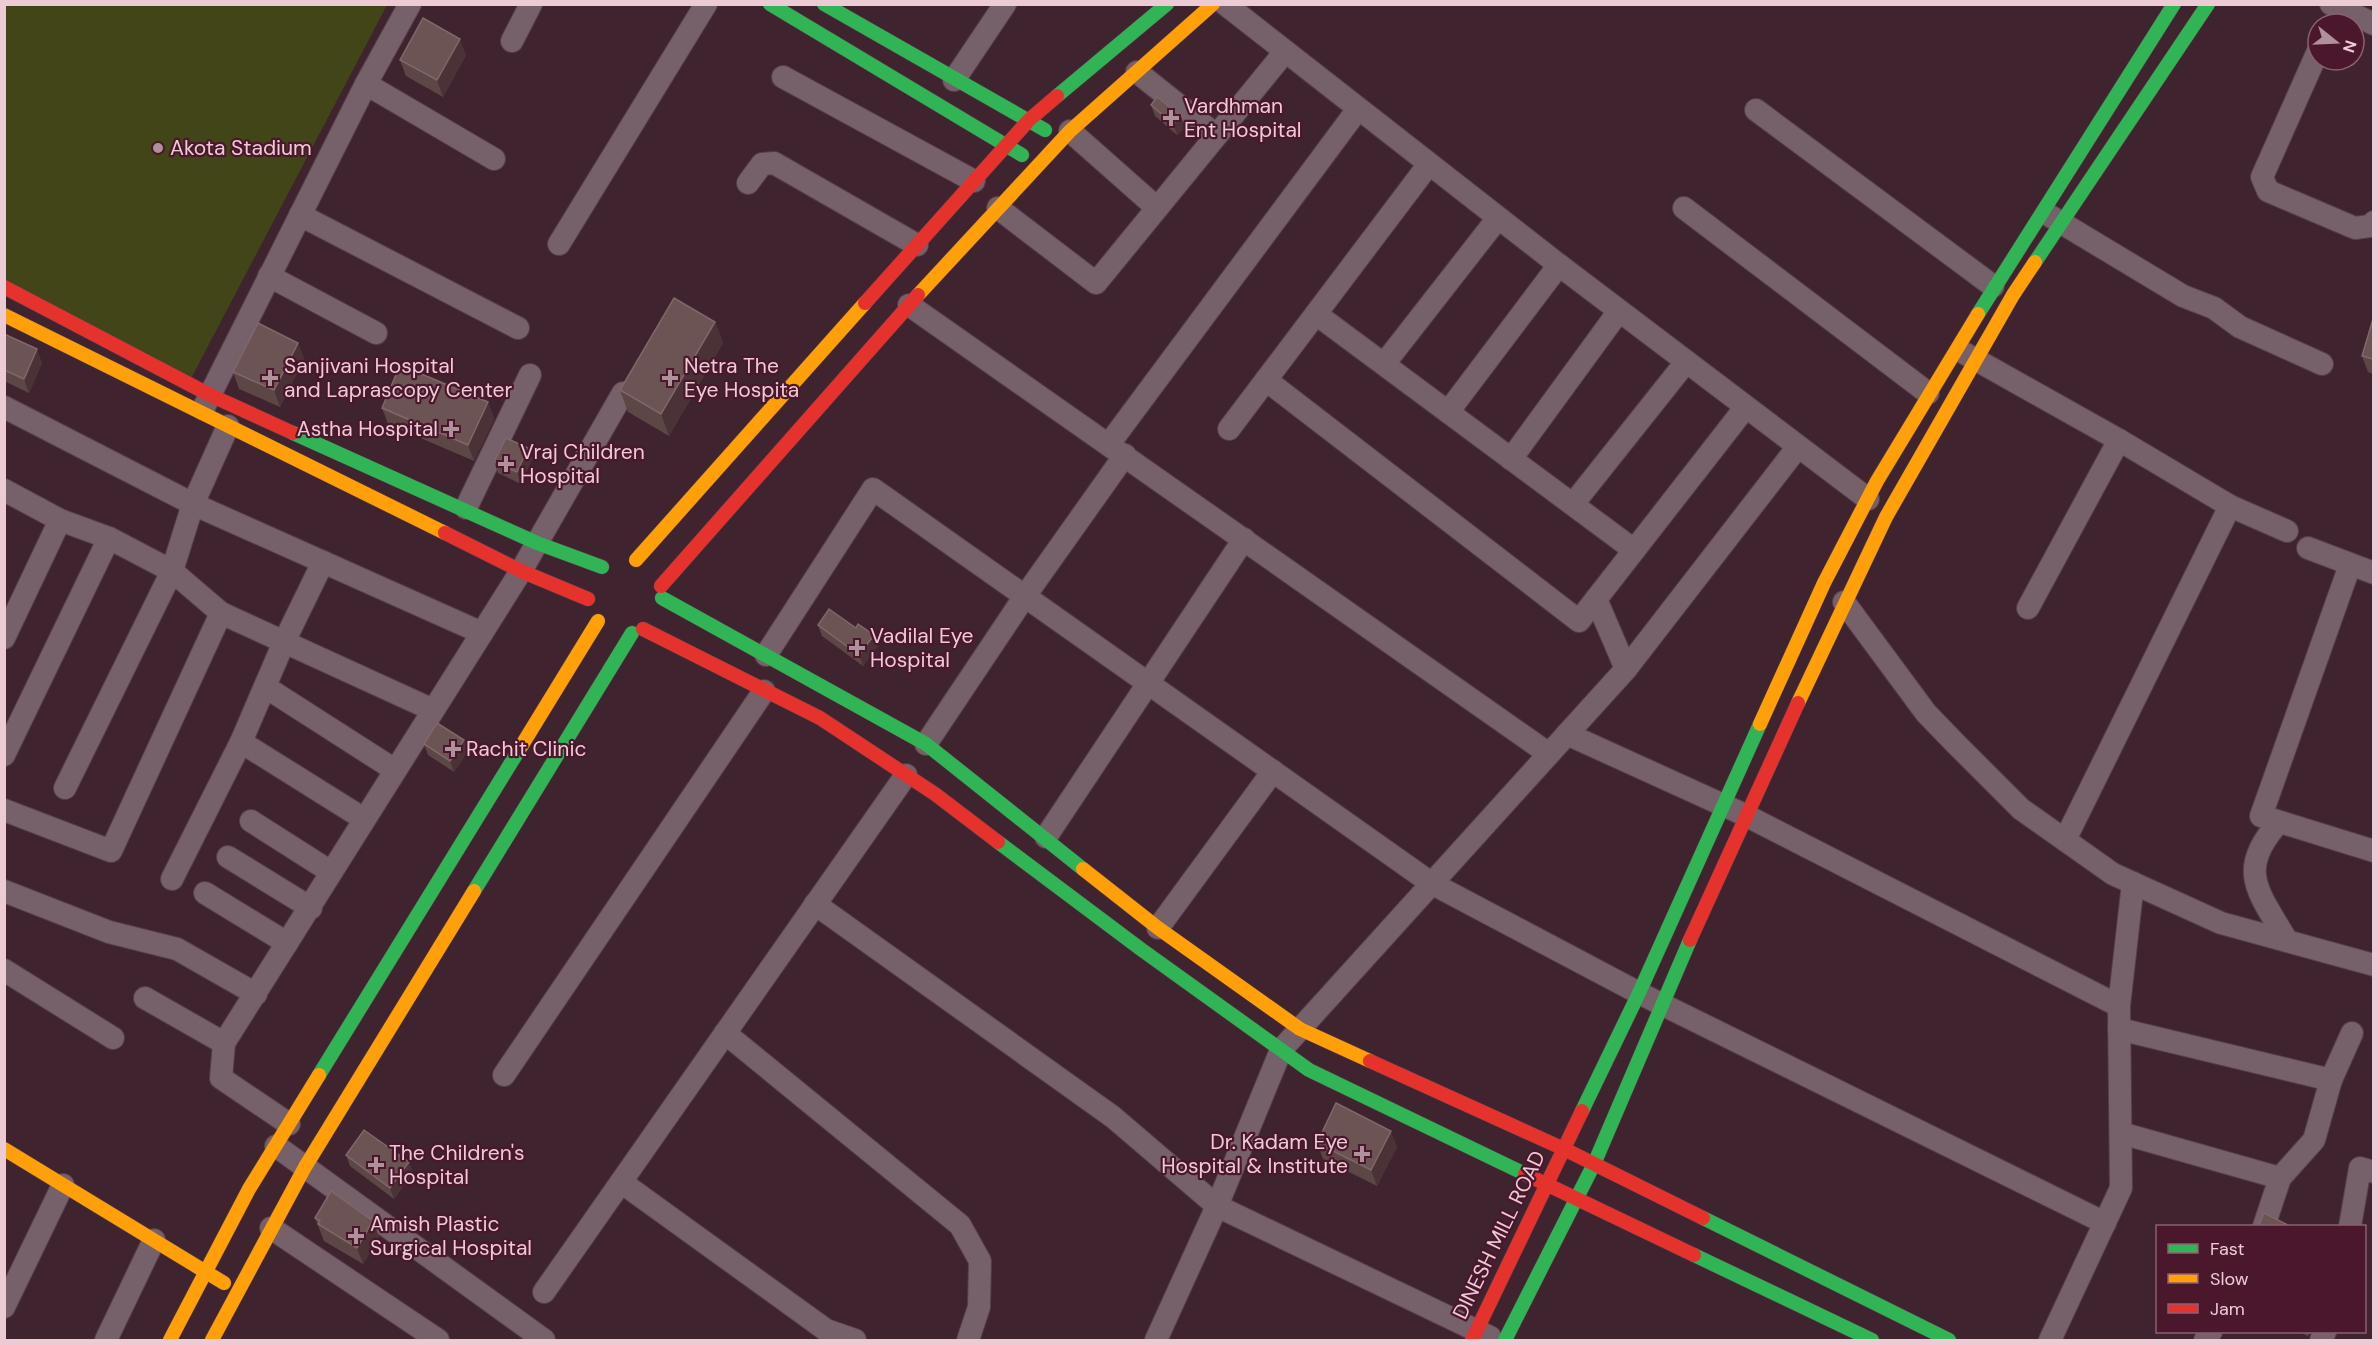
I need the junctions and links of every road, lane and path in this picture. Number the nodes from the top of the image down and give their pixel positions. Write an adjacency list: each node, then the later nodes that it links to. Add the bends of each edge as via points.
1 (410, 4): 18 (street)
2 (531, 4): 12 (street)
3 (706, 4): 38 (street)
4 (770, 4): 24 (main road)
5 (824, 4): 17 (main road)
6 (1005, 4): 17 (street)
7 (1167, 4): 21 (main road)
8 (1213, 4): 14 (main road)
9 (1225, 4): 13 (street)
10 (2174, 4): 33 (main road)
11 (2208, 4): 36 (main road)
12 (512, 41)
13 (1284, 52): 19 (street); 22 (street)
14 (1137, 72): 22 (street); 23 (main road)
15 (2309, 72): 37 (street, via 2262,177 2268,191 2355,228)
16 (783, 77): 28 (street)
17 (954, 80): 21 (main road)
18 (366, 84): 25 (street); 34 (street)
19 (1358, 109): 26 (street); 67 (street)
20 (1756, 110): 42 (street)
21 (1029, 120): 23 (main road); 24 (main road)
22 (1216, 135): 31 (street)
23 (1066, 136): 27 (main road); 31 (street)
24 (1006, 144): 27 (main road); 28 (main road)
25 (494, 159)
26 (1429, 164): 35 (street); 46 (street)
27 (1037, 166): 30 (main road)
28 (974, 181): 39 (main road)
29 (748, 183): 39 (street, via 762,164 774,163)
30 (998, 208): 31 (street, via 1096,283); 44 (main road)
31 (1157, 208)
32 (1684, 208): 58 (street)
33 (2041, 211): 36 (street); 42 (main road)
34 (300, 215): 41 (street); 48 (street)
35 (1498, 218): 40 (street); 53 (street)
36 (2061, 222): 51 (main road); 54 (street, via 2183,297 2214,308 2240,327)
37 (2373, 222)
38 (559, 244)
39 (916, 245): 88 (main road)
40 (1559, 265): 45 (street); 62 (street)
41 (269, 276): 49 (street); 59 (street)
42 (1994, 286): 50 (main road)
43 (4, 287): 59 (main road)
44 (909, 305): 67 (street); 88 (main road)
45 (1619, 311): 52 (street); 68 (street)
46 (1316, 314): 53 (street); 56 (street)
47 (4, 315): 59 (main road)
48 (518, 328)
49 (376, 333)
50 (1955, 347): 51 (street); 58 (main road)
51 (1975, 359): 65 (street); 91 (main road, via 1886,517)
52 (1686, 362): 61 (street); 72 (street)
53 (1384, 364): 62 (street)
54 (2322, 364)
55 (530, 375): 74 (street)
56 (1266, 380): 64 (street); 90 (street, via 1579,621)
57 (623, 393): 79 (street)
58 (1928, 393): 70 (main road)
59 (205, 404): 63 (main road); 74 (main road)
60 (4, 407): 71 (street)
61 (1745, 408): 66 (street); 81 (street)
62 (1448, 412): 68 (street)
63 (228, 426): 71 (street); 85 (main road)
64 (1229, 429)
65 (2120, 440): 73 (street); 92 (street)
66 (1797, 448): 70 (street); 99 (street)
67 (1117, 449): 78 (street); 89 (street)
68 (1511, 459): 72 (street)
69 (4, 490): 75 (street)
70 (1868, 499): 114 (main road, via 1784,670)
71 (193, 504): 82 (street); 84 (street)
72 (1573, 504): 81 (street)
73 (2230, 507): 76 (street); 119 (street)
74 (466, 508): 79 (main road)
75 (60, 520): 77 (street); 96 (street)
76 (2287, 531)
77 (109, 538): 84 (street); 108 (street)
78 (1244, 539): 100 (street); 107 (street)
79 (537, 543): 85 (street); 88 (main road)
80 (2308, 548): 83 (street)
81 (1634, 550): 90 (street)
82 (323, 562): 95 (street); 97 (street)
83 (2350, 565): 86 (street); 117 (street, via 2261,816)
84 (172, 571): 93 (street); 112 (street)
85 (520, 571): 87 (main road); 95 (street)
86 (2373, 573)
87 (590, 589): 88 (main road); 94 (main road)
88 (641, 589): 94 (main road); 98 (main road); 102 (main road); 155 (main road)
89 (1024, 596): 98 (street, via 873,489); 100 (street); 106 (street)
90 (1596, 599): 99 (street)
91 (1844, 602): 114 (main road); 119 (street, via 1926,712 2021,808)
92 (2028, 608)
93 (221, 613): 97 (street); 113 (street, via 111,851)
94 (606, 627): 149 (main road)
95 (482, 633): 103 (street)
96 (4, 638)
97 (284, 642): 101 (street); 103 (street)
98 (766, 655): 106 (main road)
99 (1626, 669): 104 (street)
100 (1147, 683): 110 (street); 118 (street)
101 (267, 688): 105 (street); 109 (street)
102 (764, 691): 111 (main road, via 820,718); 147 (street)
103 (433, 710): 109 (street)
104 (1567, 734): 107 (street); 114 (street)
105 (241, 742): 115 (street); 123 (street)
106 (926, 744): 118 (main road)
107 (1549, 754): 125 (street)
108 (4, 755)
109 (395, 770): 115 (street)
110 (1273, 771): 125 (street); 130 (street)
111 (906, 775): 128 (street); 146 (main road)
112 (65, 788)
113 (4, 810)
114 (1735, 811): 135 (main road, DINESH MILL ROAD); 138 (main road); 139 (street)
115 (364, 819): 122 (street)
116 (251, 821): 122 (street)
117 (2279, 822): 120 (street); 131 (street, via 2266,836 2254,865 2253,881)
118 (1046, 837): 130 (main road)
119 (2065, 840): 124 (street, via 2113,874)
120 (2373, 851)
121 (228, 857): 129 (street)
122 (332, 872): 129 (street)
123 (172, 879)
124 (2133, 883): 131 (street, via 2221,922); 139 (street)
125 (1431, 884): 135 (street); 140 (street)
126 (4, 891): 136 (street, via 109,932 177,949)
127 (206, 893): 132 (street)
128 (815, 904): 142 (street); 162 (street, via 1113,1117)
129 (311, 908): 132 (street)
130 (1158, 928): 140 (main road)
131 (2287, 941): 133 (street)
132 (287, 943): 136 (street)
133 (2373, 965)
134 (4, 970): 144 (street)
135 (1639, 993): 138 (street); 153 (main road, DINESH MILL ROAD)
136 (256, 994): 145 (street)
137 (145, 998): 145 (street)
138 (1661, 1004): 154 (main road); 163 (street)
139 (2119, 1006): 141 (street)
140 (1300, 1029): 146 (street); 153 (main road)
141 (2120, 1029): 148 (street); 150 (street)
142 (725, 1033): 158 (street); 181 (street, via 960,1225 981,1261 979,1307)
143 (2352, 1033): 148 (street)
144 (113, 1038)
145 (224, 1043): 149 (street, via 221,1078)
146 (1281, 1050): 159 (main road, via 1309,1070); 162 (street)
147 (504, 1075)
148 (2331, 1080): 157 (street, via 2314,1140)
149 (289, 1124): 151 (main road)
150 (2121, 1133): 157 (street); 163 (street, via 2121,1188)
151 (276, 1146): 155 (street); 168 (main road)
152 (4, 1149): 160 (main road)
153 (1564, 1149): 154 (main road); 159 (main road, DINESH MILL ROAD)
154 (1594, 1164): 161 (main road); 186 (main road)
155 (305, 1167): 166 (main road); 172 (street)
156 (2373, 1172): 165 (street, via 2360,1168)
157 (2280, 1178): 164 (street)
158 (621, 1182): 170 (street); 173 (street)
159 (1547, 1184): 161 (main road); 174 (main road, DINESH MILL ROAD)
160 (63, 1185): 167 (main road); 171 (street)
161 (1576, 1198): 184 (main road); 185 (main road)
162 (1217, 1206): 174 (street); 182 (street)
163 (2105, 1223): 187 (street)
164 (2266, 1225)
165 (2350, 1225)
166 (271, 1228): 169 (main road); 178 (street)
167 (154, 1240): 168 (main road); 175 (street)
168 (205, 1272): 169 (main road); 176 (main road)
169 (237, 1291): 177 (main road)
170 (544, 1292)
171 (4, 1307)
172 (516, 1332): 179 (street)
173 (822, 1335): 180 (street)
174 (1474, 1336): 183 (street)
175 (106, 1341)
176 (170, 1341)
177 (212, 1341)
178 (438, 1341)
179 (544, 1341)
180 (855, 1341)
181 (968, 1341)
182 (1156, 1341)
183 (1499, 1341)
184 (1505, 1341)
185 (1872, 1341)
186 (1949, 1341)
187 (2050, 1341)

